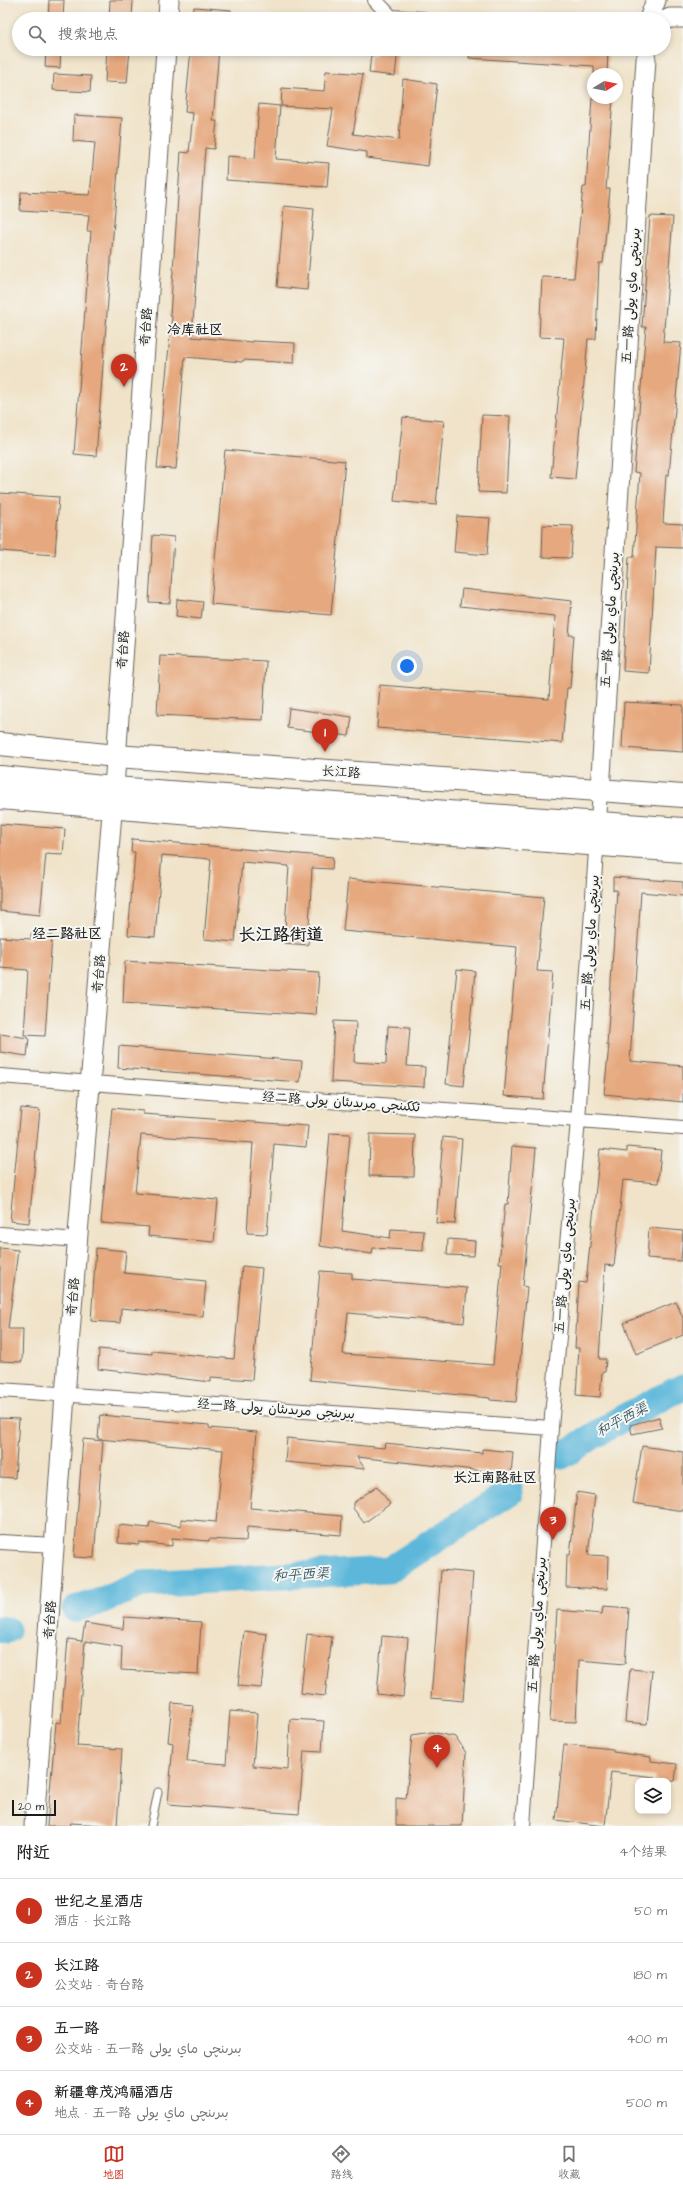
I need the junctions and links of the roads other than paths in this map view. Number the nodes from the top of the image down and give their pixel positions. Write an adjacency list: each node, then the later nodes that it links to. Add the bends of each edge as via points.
1 (169, 0): 4 (street)
2 (377, 0): 5 (street)
3 (656, 0): 6 (street)
4 (168, 12)
5 (387, 12)
6 (652, 12)
7 (671, 18): 8 (street)
8 (683, 18)
9 (166, 56): 12 (street, 奇台路)
10 (646, 56): 14 (street, 五一路 بىرىنچى ماي يولى)
11 (0, 744): 12 (main road, 长江路)
12 (116, 756): 14 (main road, 长江路); 17 (street, 奇台路)
13 (0, 777): 17 (main road)
14 (600, 791): 15 (main road, 长江路); 18 (street, 五一路 بىرىنچى ماي يولى)
15 (683, 796)
16 (0, 798): 17 (main road)
17 (113, 798): 18 (main road); 20 (main road); 23 (street, 奇台路)
18 (598, 822): 19 (main road); 20 (street, 五一路 بىرىنچى ماي يولى)
19 (683, 829)
20 (597, 844): 21 (main road); 24 (street, 五一路 بىرىنچى ماي يولى)
21 (683, 851)
22 (0, 1076): 23 (street, 经二路 ئككىنجى مرىدىئان يولى)
23 (90, 1083): 24 (street, 经二路 ئككىنجى مرىدىئان يولى); 27 (street, 奇台路)
24 (578, 1120): 25 (street, 经二路 ئككىنجى مرىدىئان يولى); 30 (street, 五一路 بىرىنچى ماي يولى)
25 (683, 1128)
26 (0, 1234): 27 (street)
27 (78, 1240): 29 (street, 奇台路)
28 (0, 1390): 29 (street, 经一路 بىرىنجى مرىدىئان يولى)
29 (65, 1395): 30 (street, 经一路 بىرىنجى مرىدىئان يولى); 32 (street, 奇台路)
30 (551, 1428): 36 (street, 五一路 بىرىنچى ماي يولى)
31 (0, 1542): 32 (street)
32 (55, 1545): 34 (street, 奇台路)
33 (158, 1792): 35 (lane)
34 (34, 1826)
35 (151, 1826)
36 (523, 1826)

